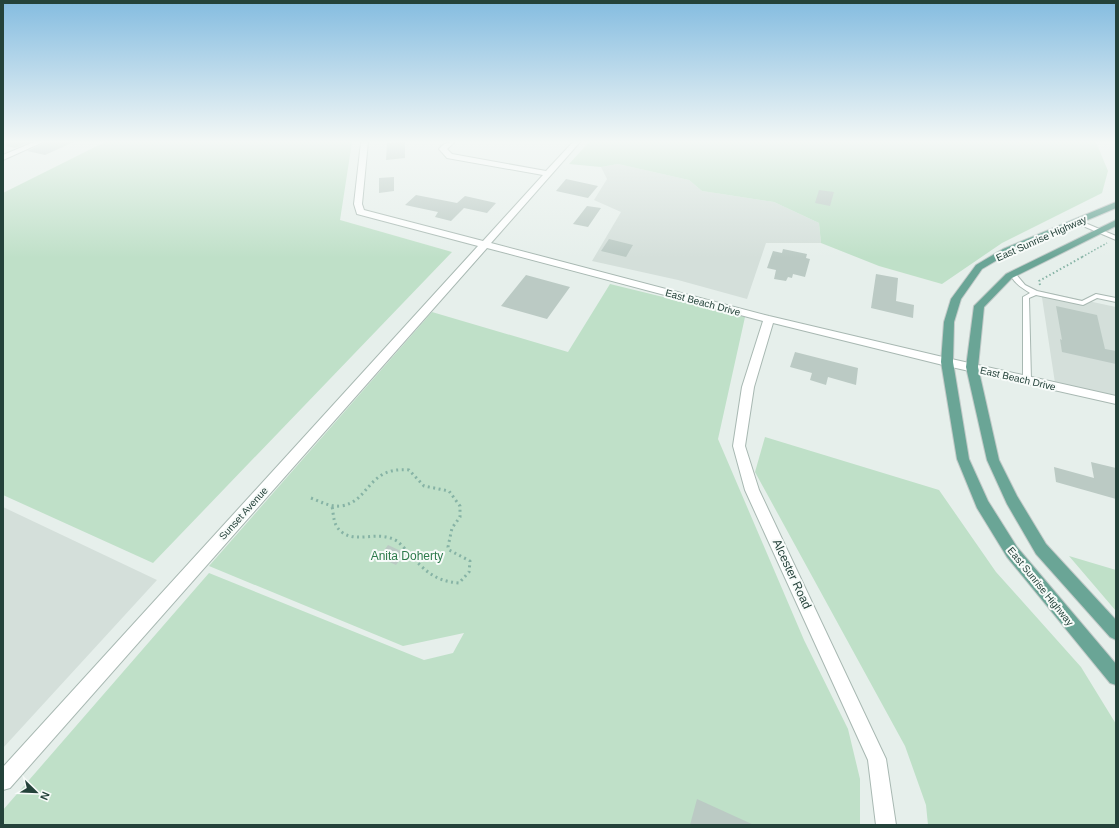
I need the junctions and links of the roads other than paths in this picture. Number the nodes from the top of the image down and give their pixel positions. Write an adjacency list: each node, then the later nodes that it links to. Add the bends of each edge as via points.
1 (360, 181): 8 (street, East Beach Drive, via 358,204 360,212)
2 (543, 181): 8 (street, Sunset Avenue)
3 (1116, 205): 4 (main road, East Sunrise Highway)
4 (1078, 222): 6 (lane); 13 (main road, East Sunrise Highway, via 1006,251 979,267 956,299 949,322)
5 (1116, 223): 6 (main road, East Sunrise Highway)
6 (1100, 232): 7 (lane); 9 (main road, East Sunrise Highway)
7 (1116, 238)
8 (483, 245): 12 (street, East Beach Drive); 19 (street, Sunset Avenue)
9 (1013, 274): 10 (lane, via 1023,286); 14 (main road, East Sunrise Highway, via 979,306)
10 (1038, 294): 11 (lane, via 1083,303 1096,296); 15 (lane, via 1026,297)
11 (1116, 300)
12 (769, 319): 13 (street, East Beach Drive); 20 (street, Alcester Road, via 748,387 739,446 752,490 877,759)
13 (947, 362): 14 (street, East Beach Drive); 18 (main road, East Sunrise Highway, via 963,459 982,504 1012,552)
14 (972, 367): 15 (street, East Beach Drive); 17 (main road, East Sunrise Highway, via 993,460 1012,500 1041,549)
15 (1027, 380): 16 (street, East Beach Drive)
16 (1116, 400)
17 (1116, 632)
18 (1116, 677)
19 (3, 781)
20 (886, 825)

